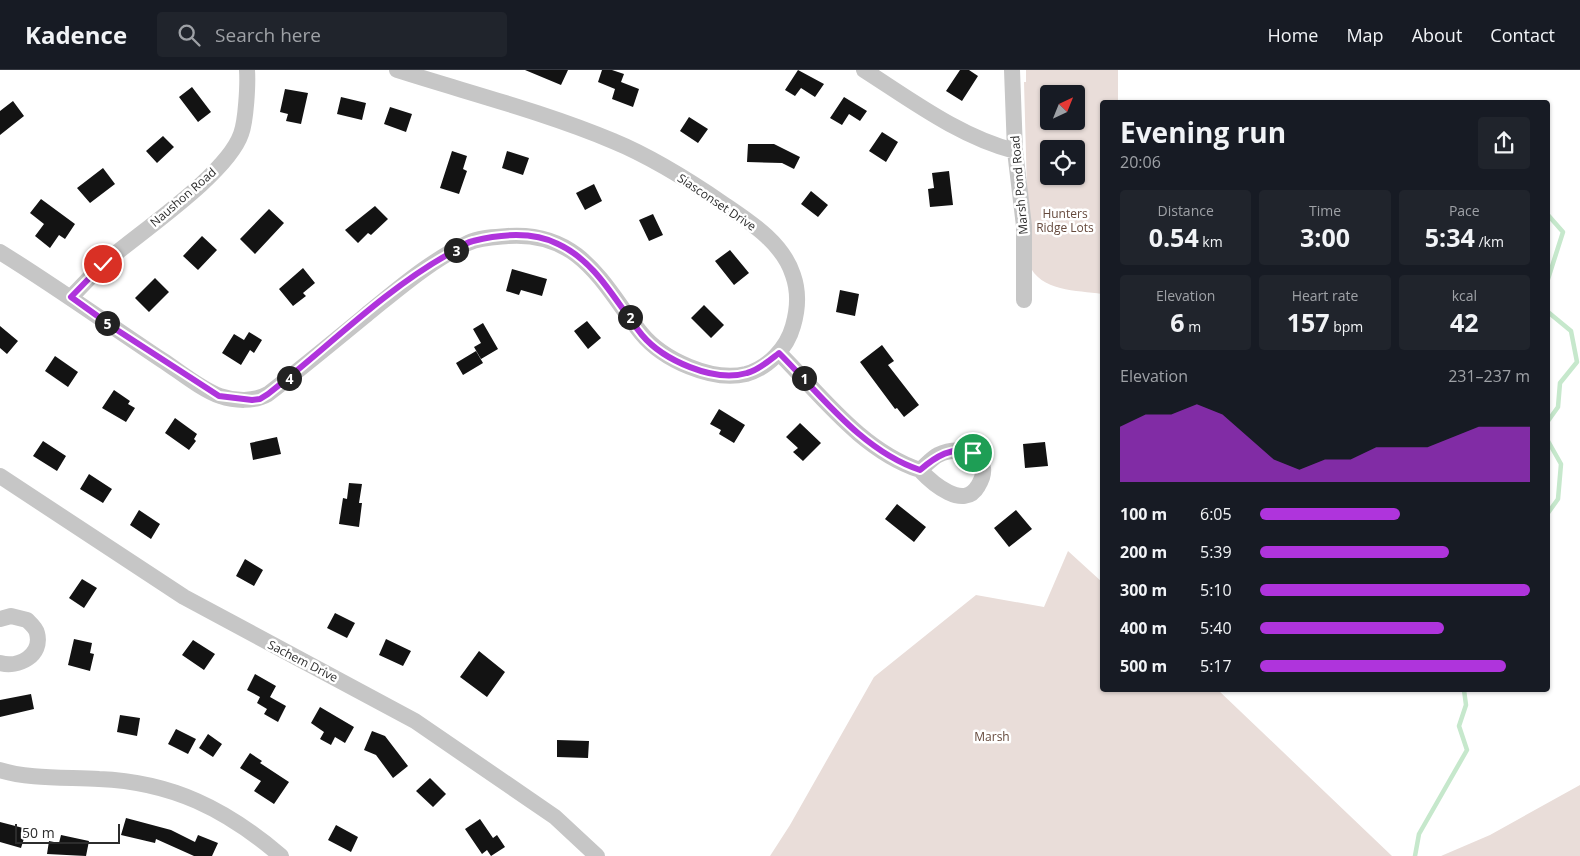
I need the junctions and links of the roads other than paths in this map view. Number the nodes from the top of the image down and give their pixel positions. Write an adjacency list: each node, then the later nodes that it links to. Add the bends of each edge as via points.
1 (246, 70): 7 (street, Naushon Road, via 248,81 241,134 227,158 191,193 103,264)
2 (397, 70): 9 (street, Siasconset Drive, via 615,142 676,174 756,226 774,244 793,274 798,311 791,335)
3 (864, 70): 5 (street, via 956,127)
4 (1012, 70): 5 (street, Marsh Pond Road)
5 (1015, 151): 8 (street, Marsh Pond Road, via 1024,226)
6 (0, 252): 7 (street, Siasconset Drive)
7 (71, 297): 9 (street, Siasconset Drive, via 219,396 260,399 423,269 471,242 528,235 559,244 579,258 615,295 643,336 693,369 733,376 748,373)
8 (1024, 300)
9 (779, 353): 10 (street, via 876,448 904,465)
10 (920, 470)
11 (0, 476): 16 (street, Sachem Drive, via 191,601 416,720 555,817)
12 (0, 619): 13 (street, via 11,616 27,620 37,634 37,643 29,658 20,664)
13 (0, 663)
14 (0, 770): 15 (street, via 131,781 178,793 212,806)
15 (281, 856)
16 (597, 856)

